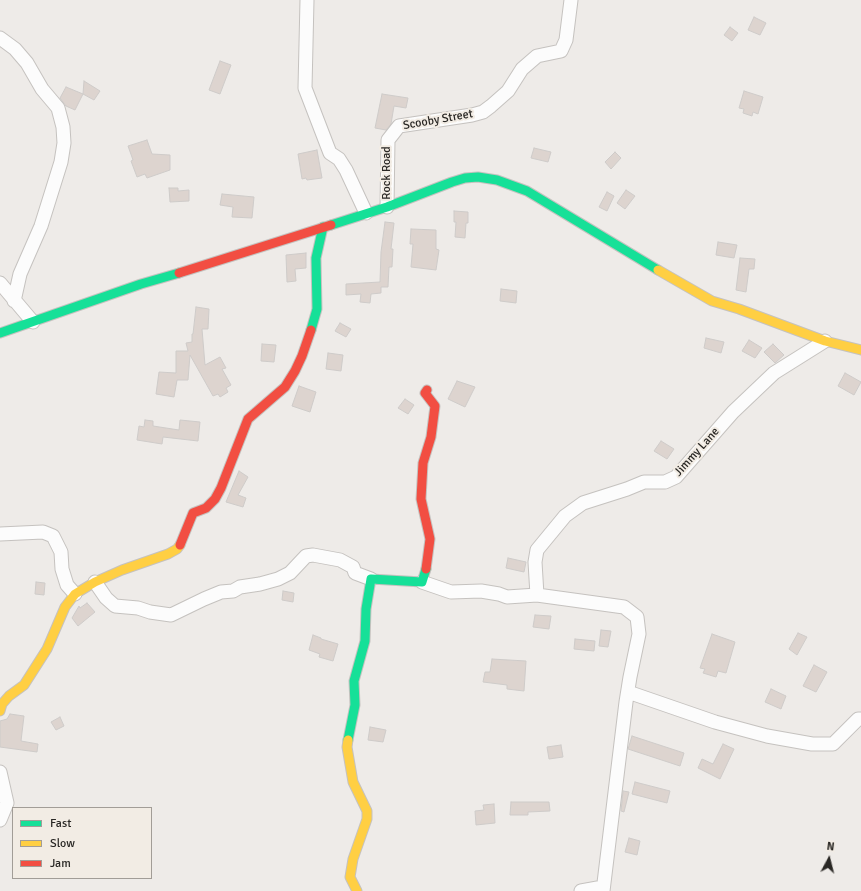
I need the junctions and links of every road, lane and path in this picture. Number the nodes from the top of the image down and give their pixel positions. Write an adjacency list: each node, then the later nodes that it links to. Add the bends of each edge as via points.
1 (307, 0): 6 (street, via 305,88 330,153 339,159 346,170)
2 (571, 0): 4 (street, Scooby Street, via 566,40 560,51 537,56 522,69 508,91 491,106 472,115 399,126)
3 (0, 38): 9 (street, via 15,49 27,63 42,89 58,108 64,143 61,162 40,226 20,274)
4 (388, 140): 5 (street, Rock Road)
5 (387, 207): 6 (street); 12 (street, via 465,178 497,180 527,191 644,263 712,301 739,308)
6 (366, 213): 7 (street)
7 (324, 227): 10 (street, via 141,284); 17 (street, via 316,258 317,309 296,371 285,387 248,419 222,488 215,499 206,508 193,513 177,549)
8 (0, 283): 9 (street)
9 (14, 301): 10 (street)
10 (33, 322): 11 (street)
11 (0, 333)
12 (825, 341): 13 (street); 20 (street, Jimmy Lane, via 774,373 733,412 676,477 665,482 644,482 583,503 565,516 537,550)
13 (861, 350)
14 (427, 390): 18 (street, via 425,393 435,406 435,415 432,437 427,448 420,499 430,539 428,562)
15 (0, 534): 19 (street, via 43,532 53,536 61,552 62,569 67,585)
16 (372, 579): 17 (street, via 355,573 353,567 340,560 306,556 290,573 278,579 221,592 171,615 115,606); 18 (street); 27 (street, via 366,609 362,659 354,681 355,705 347,747 353,782 367,811 365,828 353,859 350,877)
17 (95, 582): 19 (street)
18 (422, 582): 20 (street, via 451,592 481,591 507,597)
19 (75, 594): 22 (street, via 65,607 47,649 24,685 2,704)
20 (537, 595): 21 (street, via 624,607 637,617 639,634)
21 (628, 692): 23 (street, via 715,722 767,736 812,744 832,744); 26 (street)
22 (0, 712)
23 (861, 719)
24 (0, 772): 25 (street, via 7,803)
25 (0, 820)
26 (603, 889): 28 (street)
27 (357, 891)
28 (581, 891)

